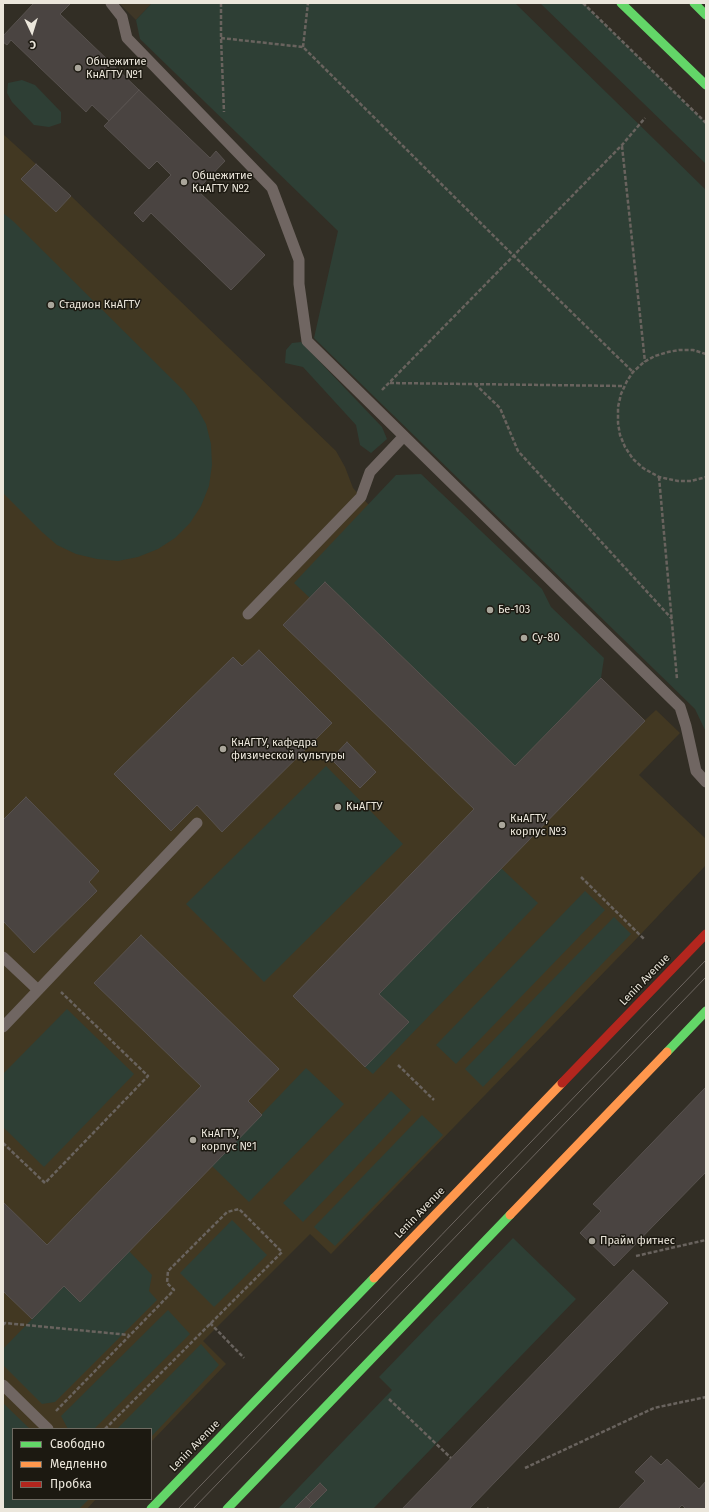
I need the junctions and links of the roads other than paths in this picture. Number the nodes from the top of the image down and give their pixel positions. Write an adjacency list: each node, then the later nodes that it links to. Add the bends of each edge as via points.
1 (111, 3): 6 (lane, via 122,17 127,38 272,188 299,260 307,341)
2 (621, 3): 5 (main road)
3 (694, 3): 4 (main road)
4 (706, 15)
5 (706, 85)
6 (404, 436): 7 (lane, via 370,472 361,497); 8 (lane, via 680,707 696,771)
7 (248, 614)
8 (706, 782)
9 (197, 824): 12 (lane)
10 (706, 934): 17 (main road, Lenin Avenue)
11 (3, 957): 12 (lane)
12 (38, 990): 14 (lane)
13 (706, 1011): 18 (main road)
14 (3, 1027)
15 (3, 1385): 16 (lane)
16 (46, 1427)
17 (151, 1509)
18 (226, 1509)

